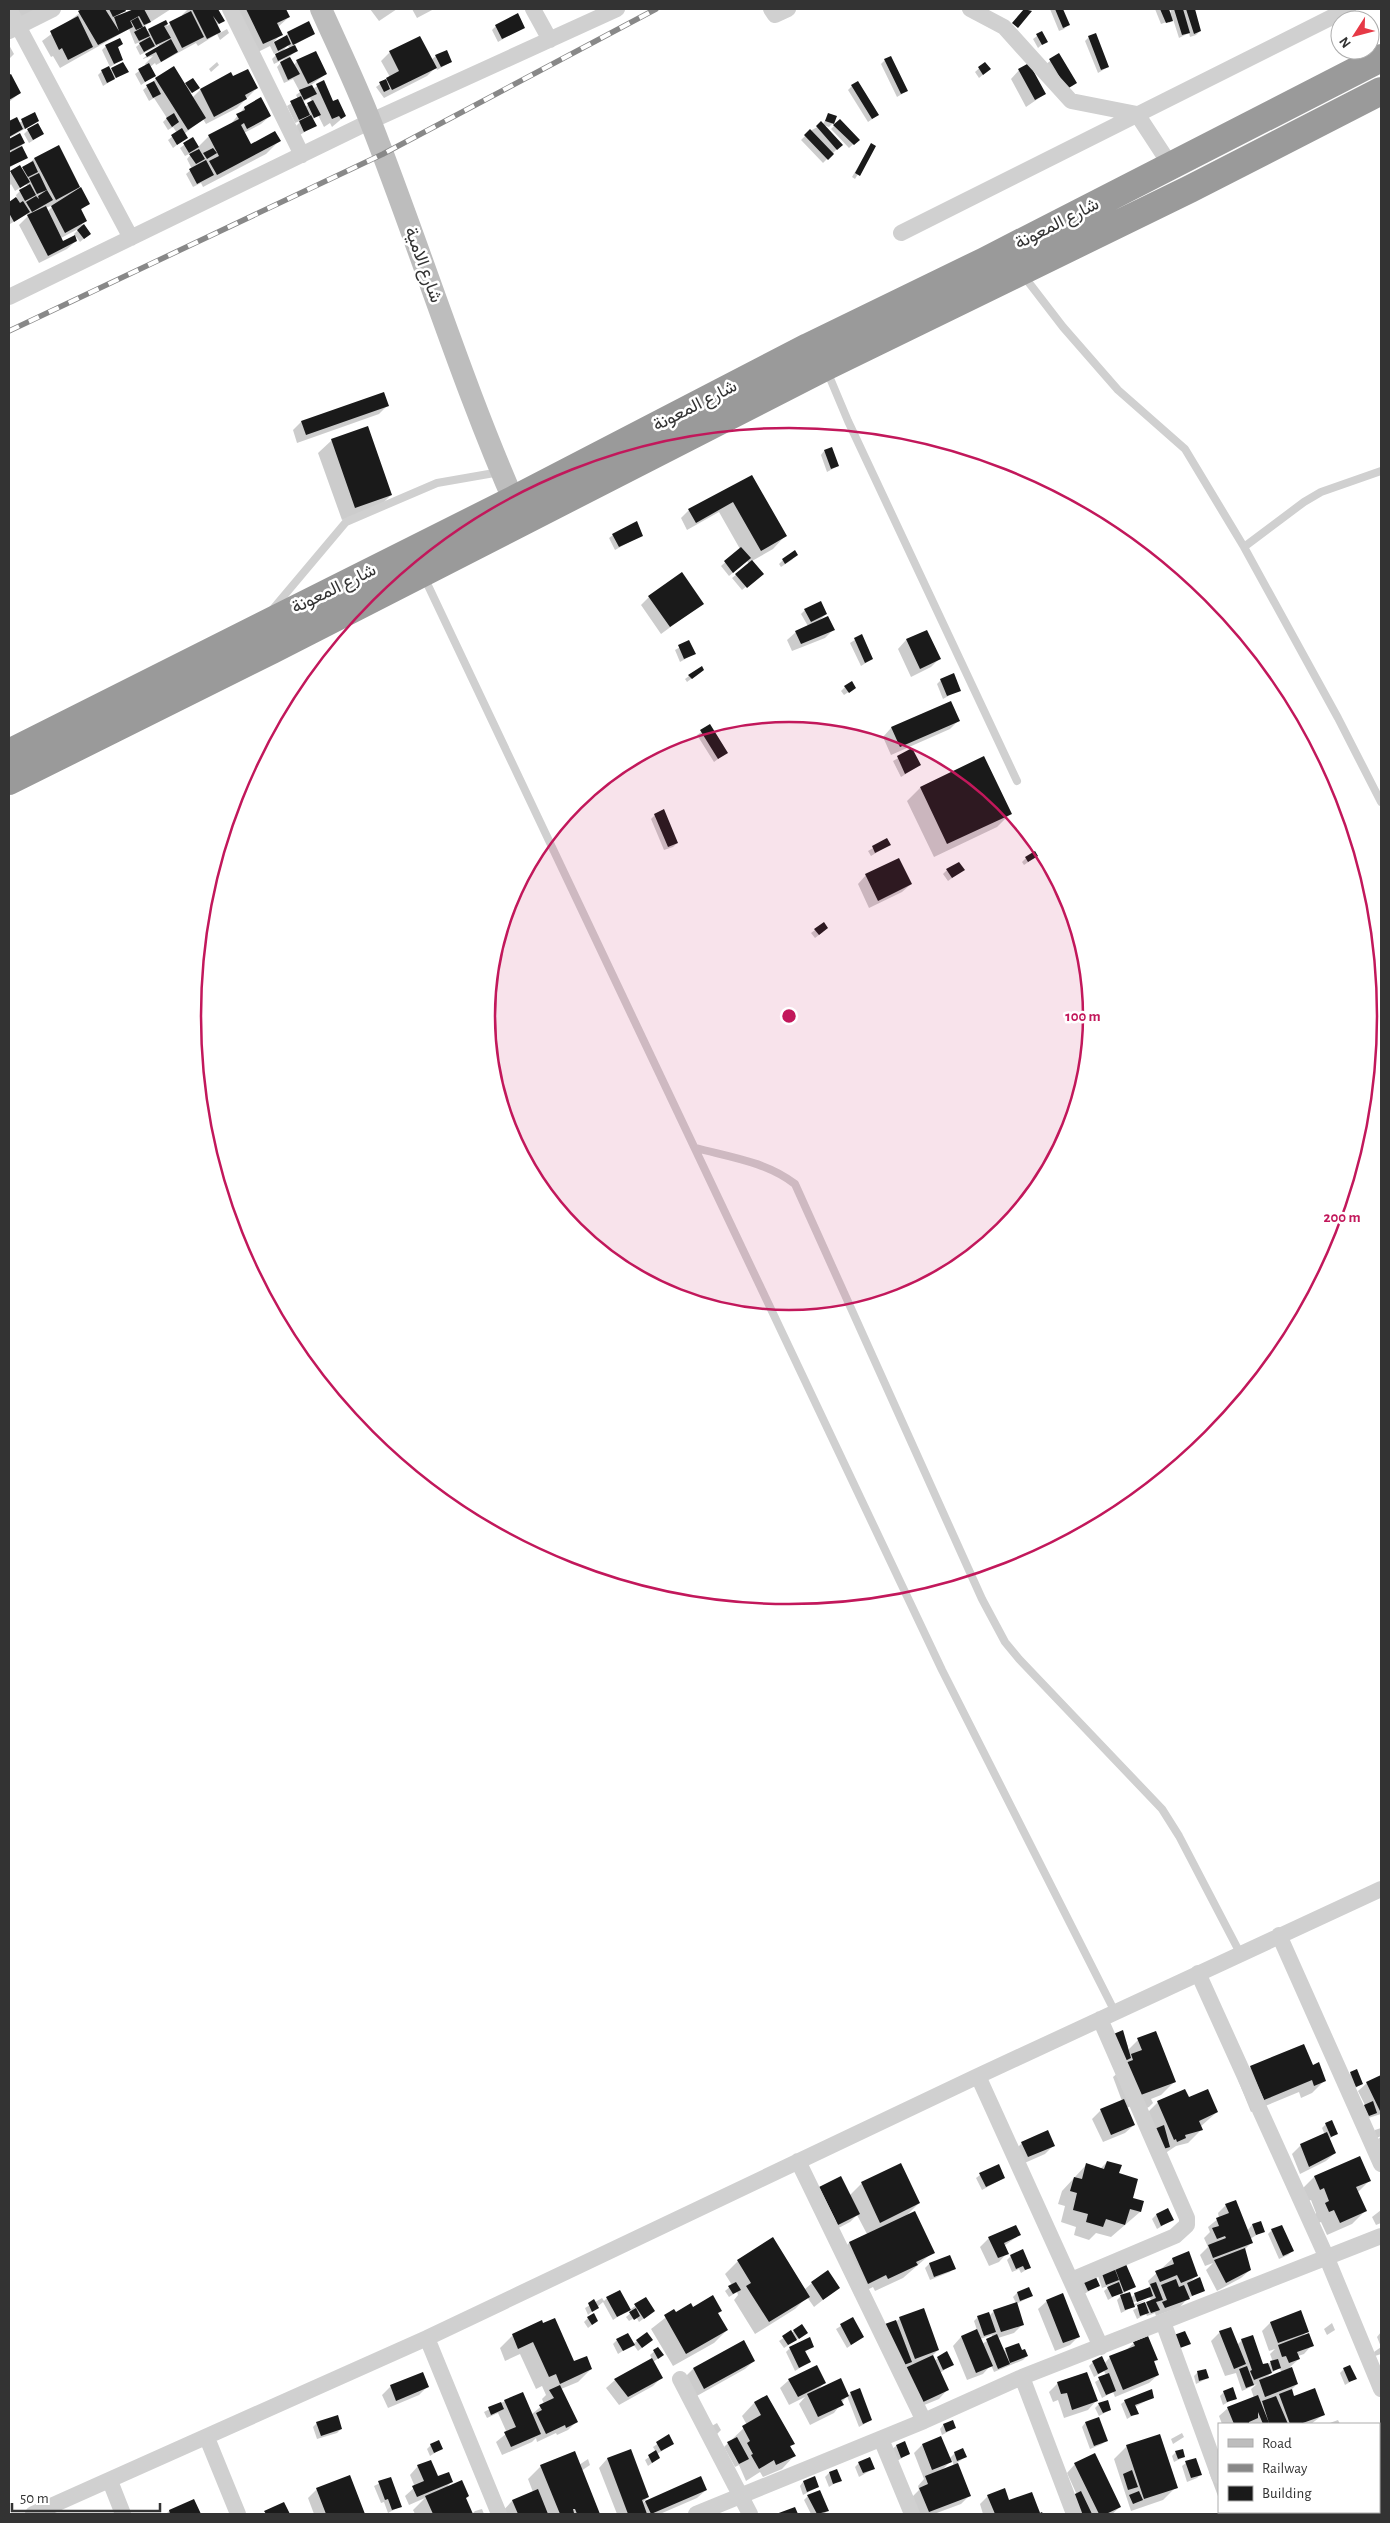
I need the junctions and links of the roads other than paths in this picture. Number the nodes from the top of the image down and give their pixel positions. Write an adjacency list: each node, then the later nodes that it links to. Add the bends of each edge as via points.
1 (9, 9): 11 (street)
2 (53, 9): 11 (street)
3 (230, 9): 17 (street)
4 (321, 9): 16 (street, شارع الامية)
5 (533, 9): 12 (street)
6 (617, 9): 12 (street)
7 (771, 9): 8 (street, via 776,15)
8 (788, 9)
9 (970, 9): 15 (street, via 1004,27 1071,101)
10 (1348, 9): 15 (street)
11 (13, 29): 20 (street)
12 (550, 40): 16 (street)
13 (1381, 58): 18 (highway, شارع المعونة)
14 (1381, 91): 21 (highway, شارع المعونة)
15 (1137, 114): 18 (street); 19 (street)
16 (371, 121): 17 (street); 25 (street, شارع الامية)
17 (302, 155): 20 (street)
18 (1171, 166): 26 (highway, شارع المعونة, via 808,347)
19 (901, 233)
20 (131, 238): 22 (street)
21 (1020, 272): 23 (highway, شارع المعونة); 27 (lane, via 1118,390 1185,449)
22 (9, 297)
23 (825, 367): 26 (highway, شارع المعونة); 32 (lane)
24 (1381, 470): 27 (lane, via 1321,492)
25 (500, 472): 26 (street, شارع الامية); 29 (lane, via 437,483 346,522)
26 (518, 511): 28 (highway, شارع المعونة); 29 (highway, شارع المعونة)
27 (1244, 547): 33 (lane)
28 (422, 574): 31 (highway, شارع المعونة); 34 (lane)
29 (258, 627): 30 (highway, شارع المعونة)
30 (9, 753)
31 (9, 781)
32 (1017, 782)
33 (1381, 802)
34 (696, 1148): 37 (lane, via 762,1165 780,1172 795,1184 982,1599 1005,1642 1162,1809); 39 (lane, via 942,1670)
35 (1381, 1889): 36 (street)
36 (1280, 1935): 37 (street); 43 (street)
37 (1240, 1953): 38 (street)
38 (1198, 1973): 39 (street); 45 (street)
39 (1115, 2012): 40 (street)
40 (1100, 2019): 41 (street); 46 (street, via 1187,2225 1175,2236)
41 (978, 2076): 42 (street); 46 (street)
42 (798, 2160): 48 (street); 53 (street)
43 (1381, 2164)
44 (1381, 2236): 45 (street)
45 (1326, 2256): 47 (street); 52 (street)
46 (1070, 2280): 49 (street)
47 (1162, 2322): 49 (street); 56 (street)
48 (427, 2338): 54 (street); 62 (street)
49 (1101, 2347): 50 (street)
50 (1022, 2378): 53 (street); 66 (street)
51 (680, 2379): 58 (street)
52 (1381, 2388)
53 (924, 2421): 55 (street)
54 (207, 2438): 57 (street); 61 (street)
55 (880, 2439): 58 (street); 65 (street)
56 (1218, 2473)
57 (110, 2480): 59 (street); 60 (street)
58 (742, 2496): 63 (street); 64 (street)
59 (33, 2514)
60 (123, 2514)
61 (238, 2514)
62 (499, 2514)
63 (696, 2514)
64 (750, 2514)
65 (912, 2514)
66 (1074, 2514)

